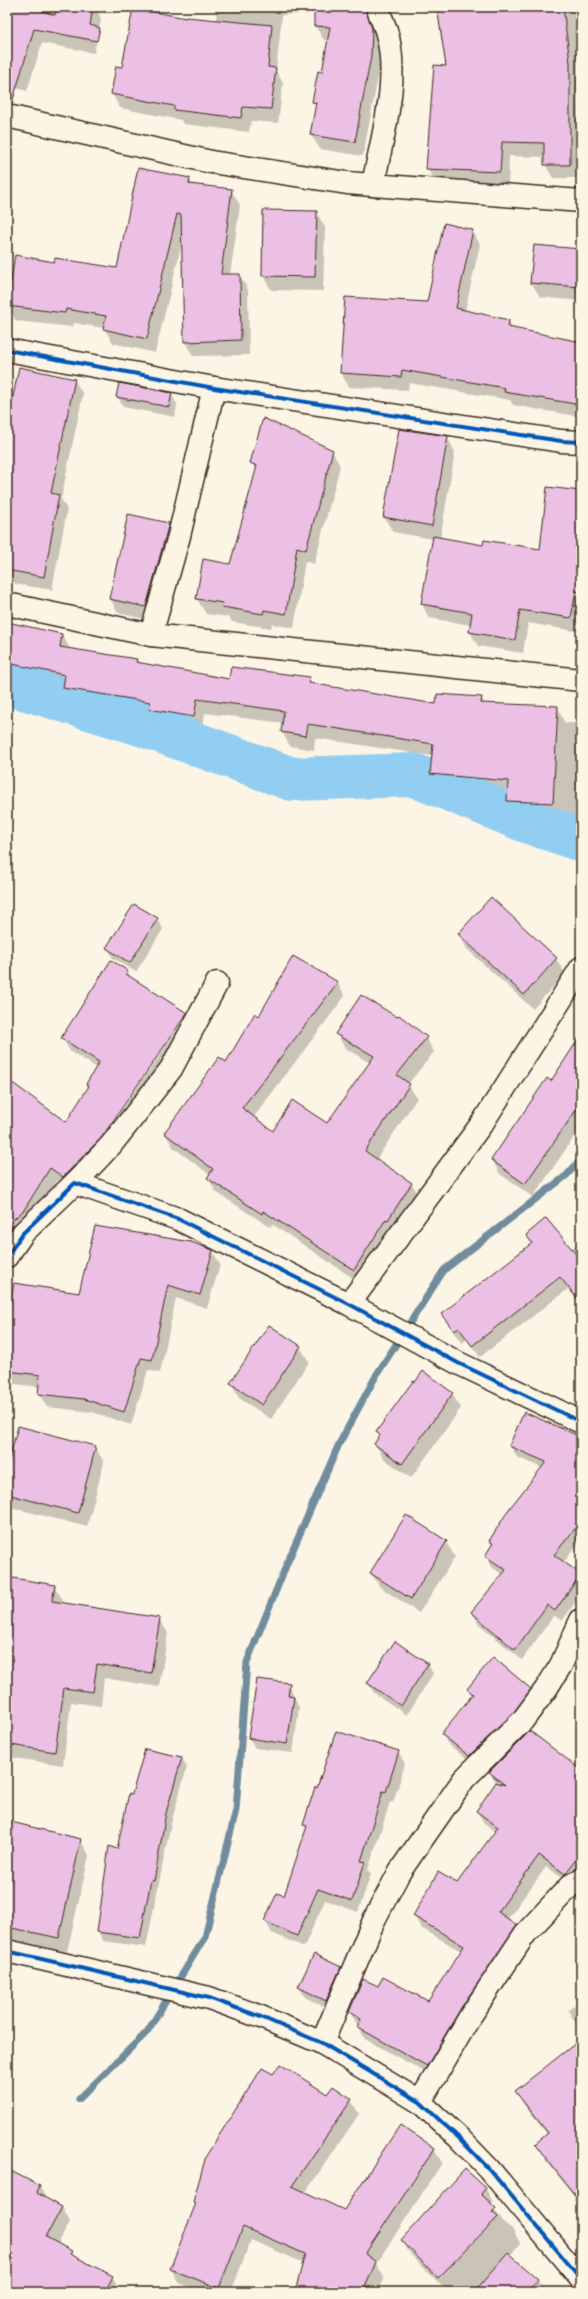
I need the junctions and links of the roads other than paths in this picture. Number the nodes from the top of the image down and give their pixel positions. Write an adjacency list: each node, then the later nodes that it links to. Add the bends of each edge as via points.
1 (377, 7): 3 (street, via 387,37 390,88)
2 (7, 116): 3 (street, via 212,162)
3 (373, 185): 4 (street)
4 (581, 201)
5 (7, 350): 6 (street)
6 (214, 388): 7 (street); 9 (street, via 179,536)
7 (581, 442)
8 (7, 604): 9 (street)
9 (151, 635): 10 (street)
10 (581, 680)
11 (581, 968): 15 (street, via 483,1122)
12 (217, 983): 13 (street, via 171,1068 110,1145)
13 (75, 1183): 14 (street, via 23,1233); 15 (street, via 178,1219)
14 (7, 1256)
15 (349, 1304): 16 (street, via 458,1363)
16 (581, 1422)
17 (581, 1620): 20 (street, via 561,1665 546,1689 523,1720 464,1779 400,1871 372,1925)
18 (581, 1880): 21 (street, via 571,1885 525,1934 471,2014)
19 (7, 1951): 20 (street, via 209,1998)
20 (322, 2043): 21 (street)
21 (420, 2102): 22 (street, via 489,2169)
22 (581, 2279)

